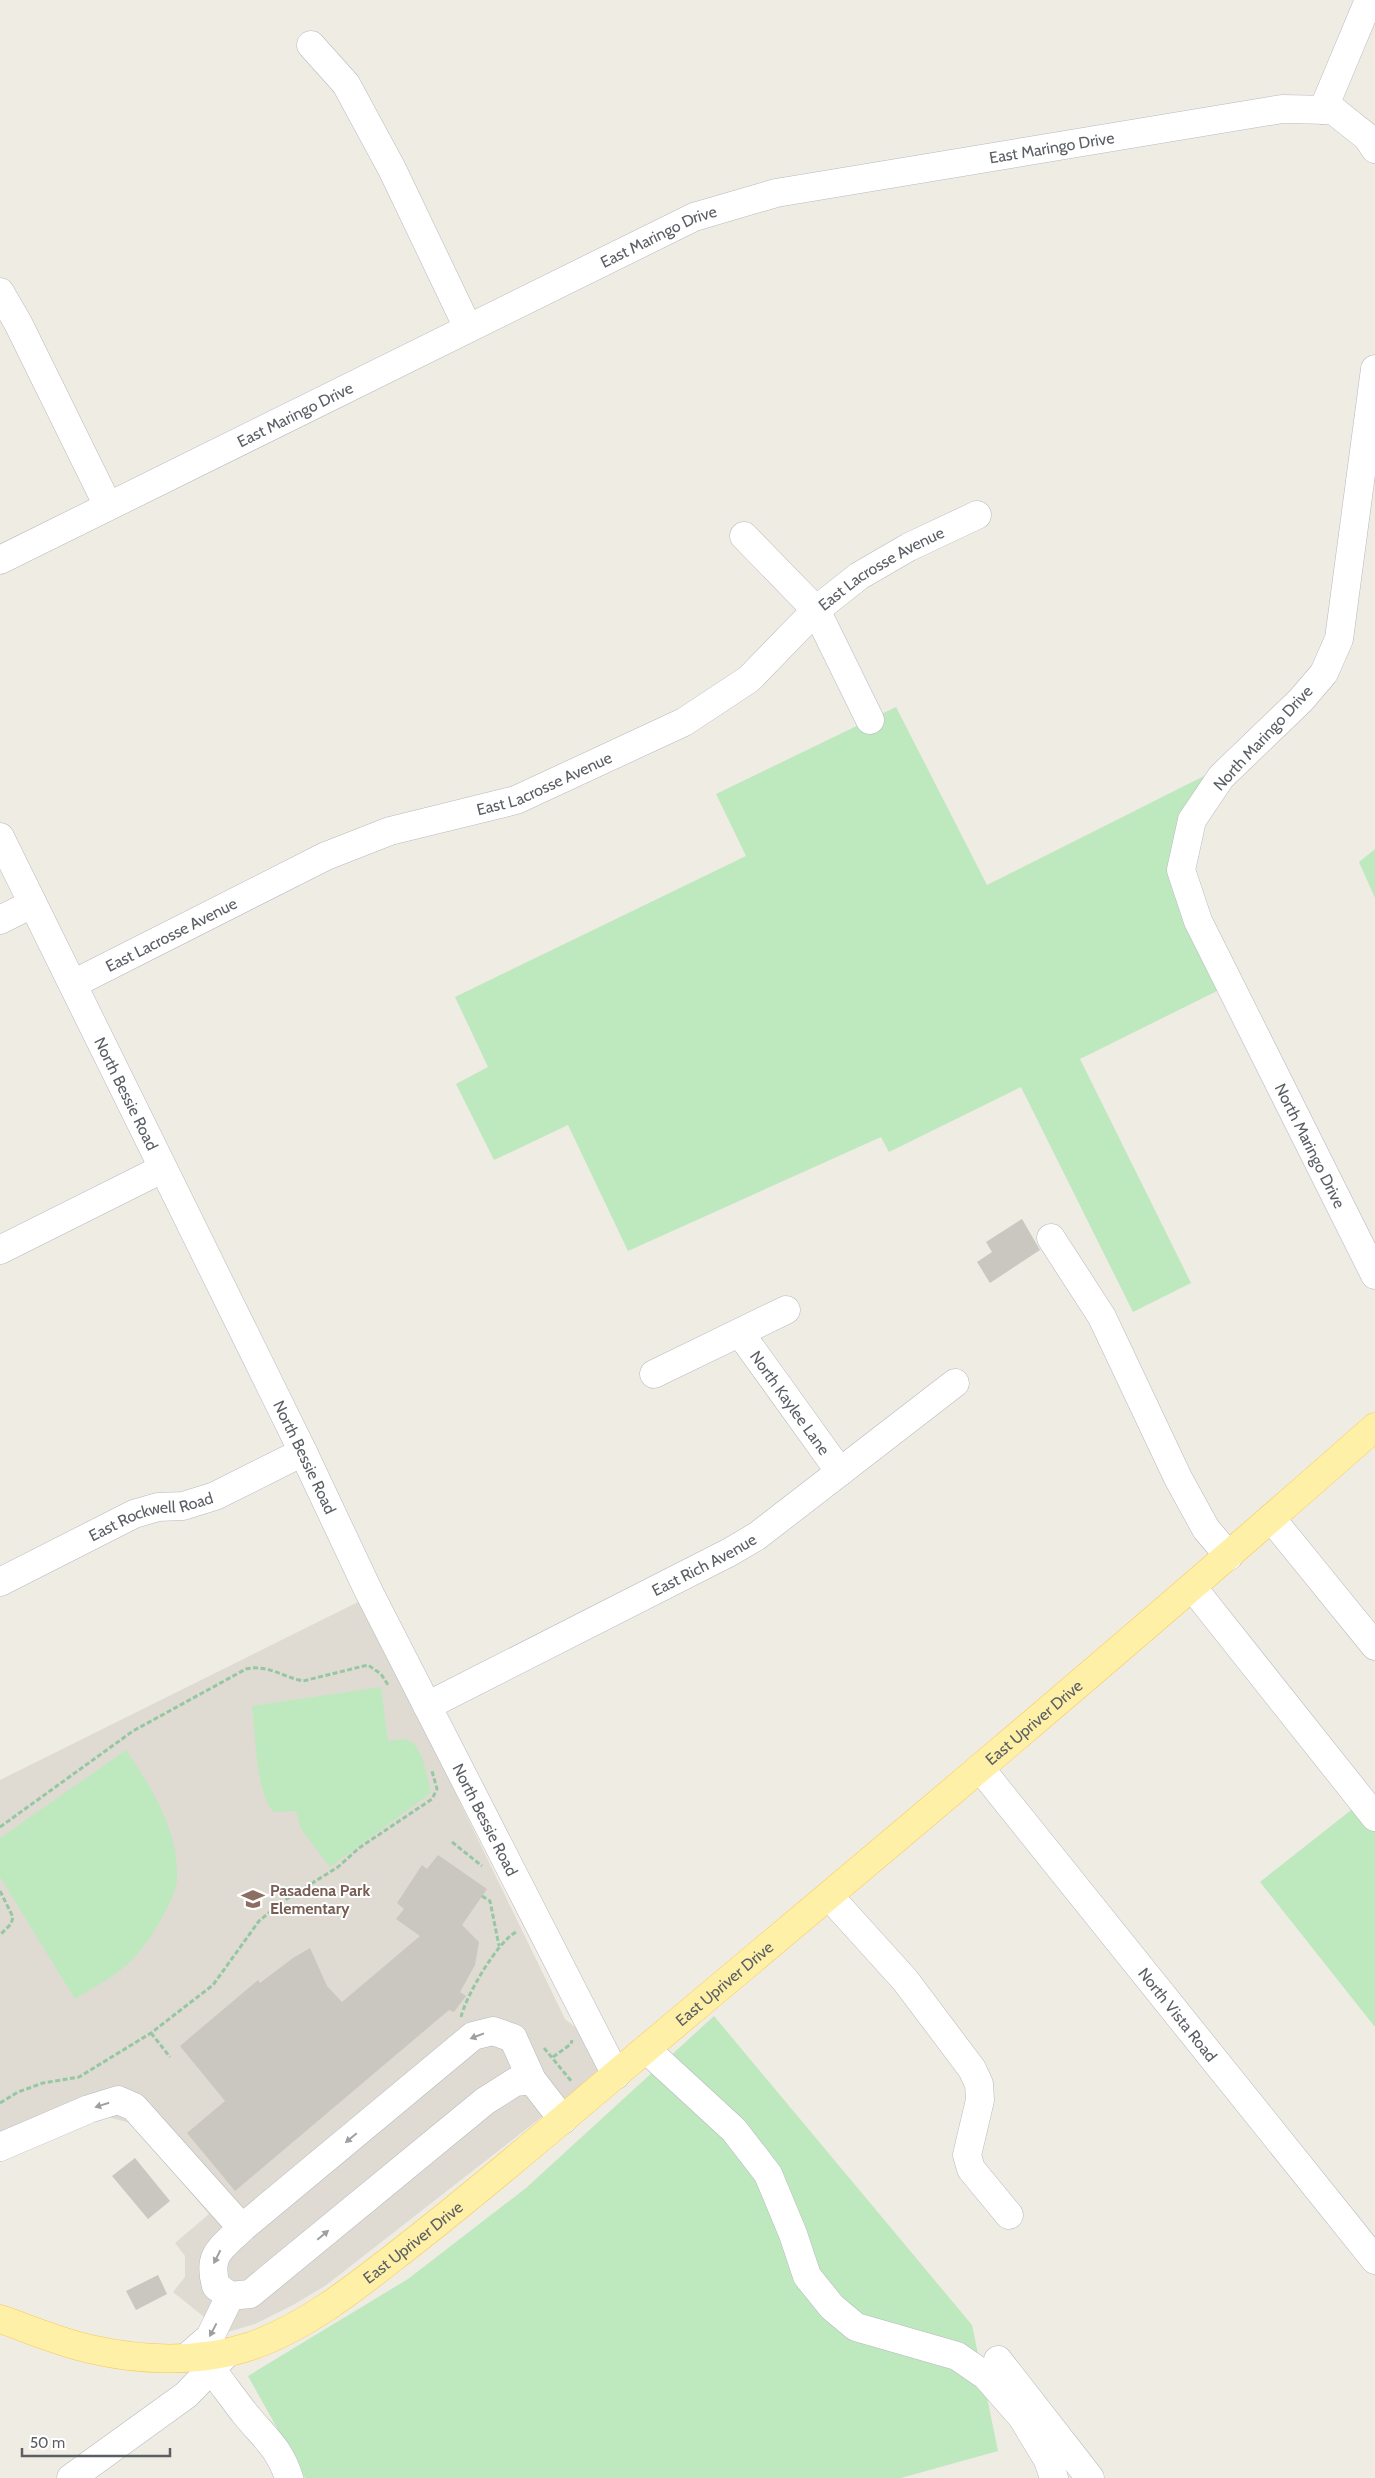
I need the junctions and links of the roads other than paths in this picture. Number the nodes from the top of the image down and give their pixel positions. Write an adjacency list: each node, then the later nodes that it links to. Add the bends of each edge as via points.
1 (1369, 0): 3 (street)
2 (310, 45): 6 (street, via 346,84 392,169)
3 (1324, 110): 4 (street, East Maringo Drive, via 1333,110); 6 (street, East Maringo Drive, via 1282,109 776,193 694,217)
4 (1369, 134)
5 (0, 292): 8 (street)
6 (468, 328): 8 (street, East Maringo Drive)
7 (1375, 369): 21 (street, North Maringo Drive, via 1339,638 1324,673 1221,778 1192,820 1181,870 1198,921)
8 (108, 506): 11 (street, East Maringo Drive)
9 (977, 515): 12 (street, East Lacrosse Avenue, via 909,547 859,576)
10 (744, 536): 12 (street)
11 (0, 560)
12 (816, 610): 13 (street); 17 (street, East Lacrosse Avenue, via 749,679 684,722 516,800 390,831 326,856)
13 (870, 720)
14 (0, 837): 15 (street, North Bessie Road)
15 (32, 904): 16 (street); 17 (street, North Bessie Road)
16 (0, 920)
17 (73, 984): 18 (street, North Bessie Road)
18 (162, 1169): 20 (street); 27 (street, North Bessie Road)
19 (1051, 1238): 30 (street, via 1102,1317 1206,1529)
20 (0, 1250)
21 (1375, 1275)
22 (786, 1310): 23 (street, North Kaylee Lane)
23 (740, 1333): 24 (street, North Kaylee Lane); 28 (street, North Kaylee Lane)
24 (654, 1374)
25 (955, 1383): 28 (street, East Rich Avenue)
26 (1375, 1427): 29 (main road, East Upriver Drive)
27 (303, 1452): 31 (street, East Rockwell Road, via 215,1496 183,1506 158,1507 134,1514); 34 (street, North Bessie Road)
28 (840, 1472): 34 (street, East Rich Avenue, via 757,1536 730,1552)
29 (1271, 1518): 30 (main road, East Upriver Drive); 33 (street)
30 (1229, 1556): 32 (main road, East Upriver Drive)
31 (0, 1582)
32 (1193, 1588): 35 (main road, East Upriver Drive); 36 (street)
33 (1375, 1646)
34 (427, 1706): 39 (street, North Bessie Road)
35 (980, 1768): 37 (main road, East Upriver Drive); 45 (street, North Vista Road)
36 (1375, 1817)
37 (829, 1896): 38 (main road, East Upriver Drive); 43 (street, via 905,1980 972,2070 979,2084 980,2100 966,2155 971,2169)
38 (646, 2049): 39 (main road, East Upriver Drive); 52 (street, via 734,2130 768,2174 807,2276 832,2307 856,2327 957,2356 986,2376 1022,2417 1048,2460)
39 (616, 2075): 41 (main road, East Upriver Drive)
40 (532, 2080): 41 (street); 44 (street, one-way to 44, via 513,2038 493,2031 473,2036); 46 (street, one-way to 40, via 250,2294 268,2281 485,2101 515,2082)
41 (563, 2120): 48 (main road, East Upriver Drive, via 457,2208 324,2308 256,2344)
42 (0, 2147): 44 (street, one-way to 42, via 134,2107 118,2100)
43 (1010, 2215)
44 (242, 2228): 46 (street, one-way to 46, via 217,2253 212,2270 216,2286)
45 (1375, 2260)
46 (230, 2296): 48 (street, one-way to 48, via 210,2337)
47 (0, 2319): 48 (main road, East Upriver Drive, via 89,2349 135,2356)
48 (208, 2360): 50 (street, via 186,2395); 51 (street, via 247,2416 273,2444 284,2461)
49 (998, 2360): 53 (street)
50 (71, 2478)
51 (289, 2478)
52 (1054, 2478)
53 (1090, 2478)

